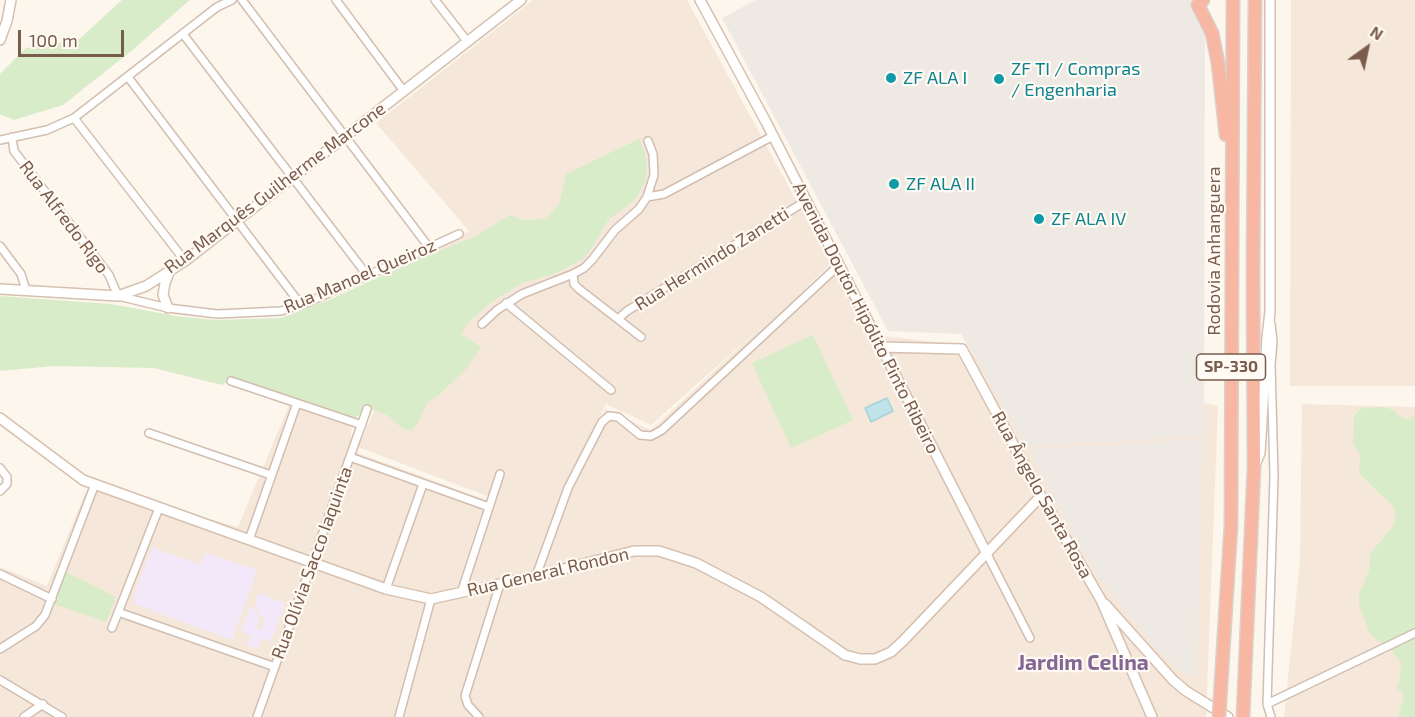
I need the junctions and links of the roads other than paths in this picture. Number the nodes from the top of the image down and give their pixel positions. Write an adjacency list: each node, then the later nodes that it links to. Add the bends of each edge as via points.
1 (11, 0): 13 (street)
2 (232, 0): 12 (street)
3 (242, 0): 18 (street)
4 (336, 0): 16 (street)
5 (435, 0): 14 (street)
6 (521, 0): 14 (street, Rua Marquês Guilherme Marcone)
7 (700, 0): 19 (street, Avenida Doutor Hipólito Pinto Ribeiro)
8 (1203, 0): 24 (highway, via 1197,5 1212,33 1218,63)
9 (1233, 0): 24 (highway, Rodovia Anhanguera / SP-330)
10 (1255, 0): 55 (highway, SP-330)
11 (1270, 0): 42 (street)
12 (183, 34): 15 (street); 23 (street)
13 (0, 40)
14 (467, 41): 16 (street, Rua Marquês Guilherme Marcone)
15 (128, 77): 17 (street); 27 (street)
16 (403, 90): 18 (street, Rua Marquês Guilherme Marcone)
17 (74, 118): 20 (street, via 47,130); 31 (street)
18 (345, 136): 23 (street, Rua Marquês Guilherme Marcone); 30 (street)
19 (773, 136): 25 (street, via 664,194); 26 (street, Avenida Doutor Hipólito Pinto Ribeiro)
20 (12, 137): 21 (street); 38 (street, Rua Alfredo Rigo, via 14,150 109,275)
21 (0, 140)
22 (648, 141): 25 (street, via 654,168)
23 (292, 177): 27 (street, Rua Marquês Guilherme Marcone); 35 (street)
24 (1232, 194): 92 (highway, Rodovia Anhanguera / SP-330, bridge, via 1231,525)
25 (647, 196): 34 (street, via 592,260)
26 (807, 201): 32 (street, Avenida Doutor Hipólito Pinto Ribeiro); 43 (street, Rua Hermindo Zanetti)
27 (237, 220): 31 (street, Rua Marquês Guilherme Marcone); 40 (street)
28 (459, 234): 30 (street, Rua Manoel Queiroz)
29 (0, 246): 37 (street, via 21,273)
30 (428, 246): 35 (street, Rua Manoel Queiroz)
31 (184, 261): 33 (street, Rua Marquês Guilherme Marcone)
32 (839, 265): 46 (street, Avenida Doutor Hipólito Pinto Ribeiro); 69 (street, via 662,430 651,436 640,435 618,417 609,416 602,422 568,488)
33 (170, 270): 38 (street, Rua Marquês Guilherme Marcone, via 146,286); 41 (street, via 164,295)
34 (573, 274): 39 (street); 43 (street, via 574,284)
35 (367, 275): 40 (street, Rua Manoel Queiroz)
36 (0, 289): 37 (street, Rua Marquês Guilherme Marcone)
37 (26, 290): 38 (street, Rua Marquês Guilherme Marcone)
38 (118, 296): 41 (street, Rua Manoel Queiroz)
39 (506, 303): 44 (street); 48 (street)
40 (300, 305): 41 (street, Rua Manoel Queiroz, via 281,311 217,314)
41 (168, 308)
42 (1270, 312): 55 (street, via 1260,453); 84 (street, via 1274,476)
43 (618, 319): 45 (street)
44 (482, 324)
45 (641, 337)
46 (881, 347): 62 (street, Rua Ângelo Santa Rosa, via 962,349); 66 (street, Avenida Doutor Hipólito Pinto Ribeiro)
47 (231, 381): 49 (street)
48 (611, 390)
49 (297, 403): 52 (street); 58 (street)
50 (367, 410): 52 (street, Rua Olívia Sacco Iaquinta)
51 (0, 418): 59 (street, Rua General Rondon, via 83,480)
52 (362, 425): 54 (street, Rua Olívia Sacco Iaquinta)
53 (149, 433): 58 (street)
54 (350, 457): 60 (street); 67 (street, Rua Olívia Sacco Iaquinta)
55 (1254, 467): 85 (highway, SP-330)
56 (0, 468): 61 (street, via 7,477 7,484)
57 (500, 474): 63 (street)
58 (272, 476): 65 (street)
59 (95, 484): 64 (street, Rua General Rondon); 73 (street)
60 (423, 484): 63 (street); 71 (street)
61 (0, 491)
62 (1041, 496): 66 (street, Rua General Rondon); 75 (street, Rua Ângelo Santa Rosa)
63 (489, 507): 72 (street)
64 (159, 508): 65 (street, Rua General Rondon); 76 (street)
65 (249, 540): 67 (street, Rua General Rondon)
66 (987, 554): 69 (street, Rua General Rondon, via 903,641 891,652 875,658 846,655 761,597 696,563 659,551 634,551); 79 (street, Avenida Doutor Hipólito Pinto Ribeiro)
67 (312, 563): 71 (street, Rua General Rondon); 81 (street, Rua Olívia Sacco Iaquinta)
68 (0, 574): 73 (street)
69 (536, 576): 70 (street, Rua General Rondon)
70 (500, 584): 72 (street, Rua General Rondon); 90 (street, via 465,696)
71 (386, 589): 74 (street, Rua General Rondon)
72 (461, 593): 74 (street, Rua General Rondon)
73 (51, 599): 80 (street, via 36,626)
74 (431, 599): 89 (street)
75 (1101, 600): 91 (street, Rua Ângelo Santa Rosa); 93 (street, via 1173,680)
76 (118, 612): 77 (street); 81 (street)
77 (112, 628)
78 (1415, 633): 84 (street)
79 (1030, 638)
80 (0, 649)
81 (275, 667): 88 (street, Rua Olívia Sacco Iaquinta)
82 (0, 680): 83 (street)
83 (43, 704): 86 (street); 87 (street)
84 (1267, 704): 94 (street)
85 (1244, 713)
86 (24, 717)
87 (62, 717)
88 (257, 717)
89 (399, 717)
90 (479, 717)
91 (1152, 717)
92 (1219, 717)
93 (1228, 717)
94 (1271, 717)

